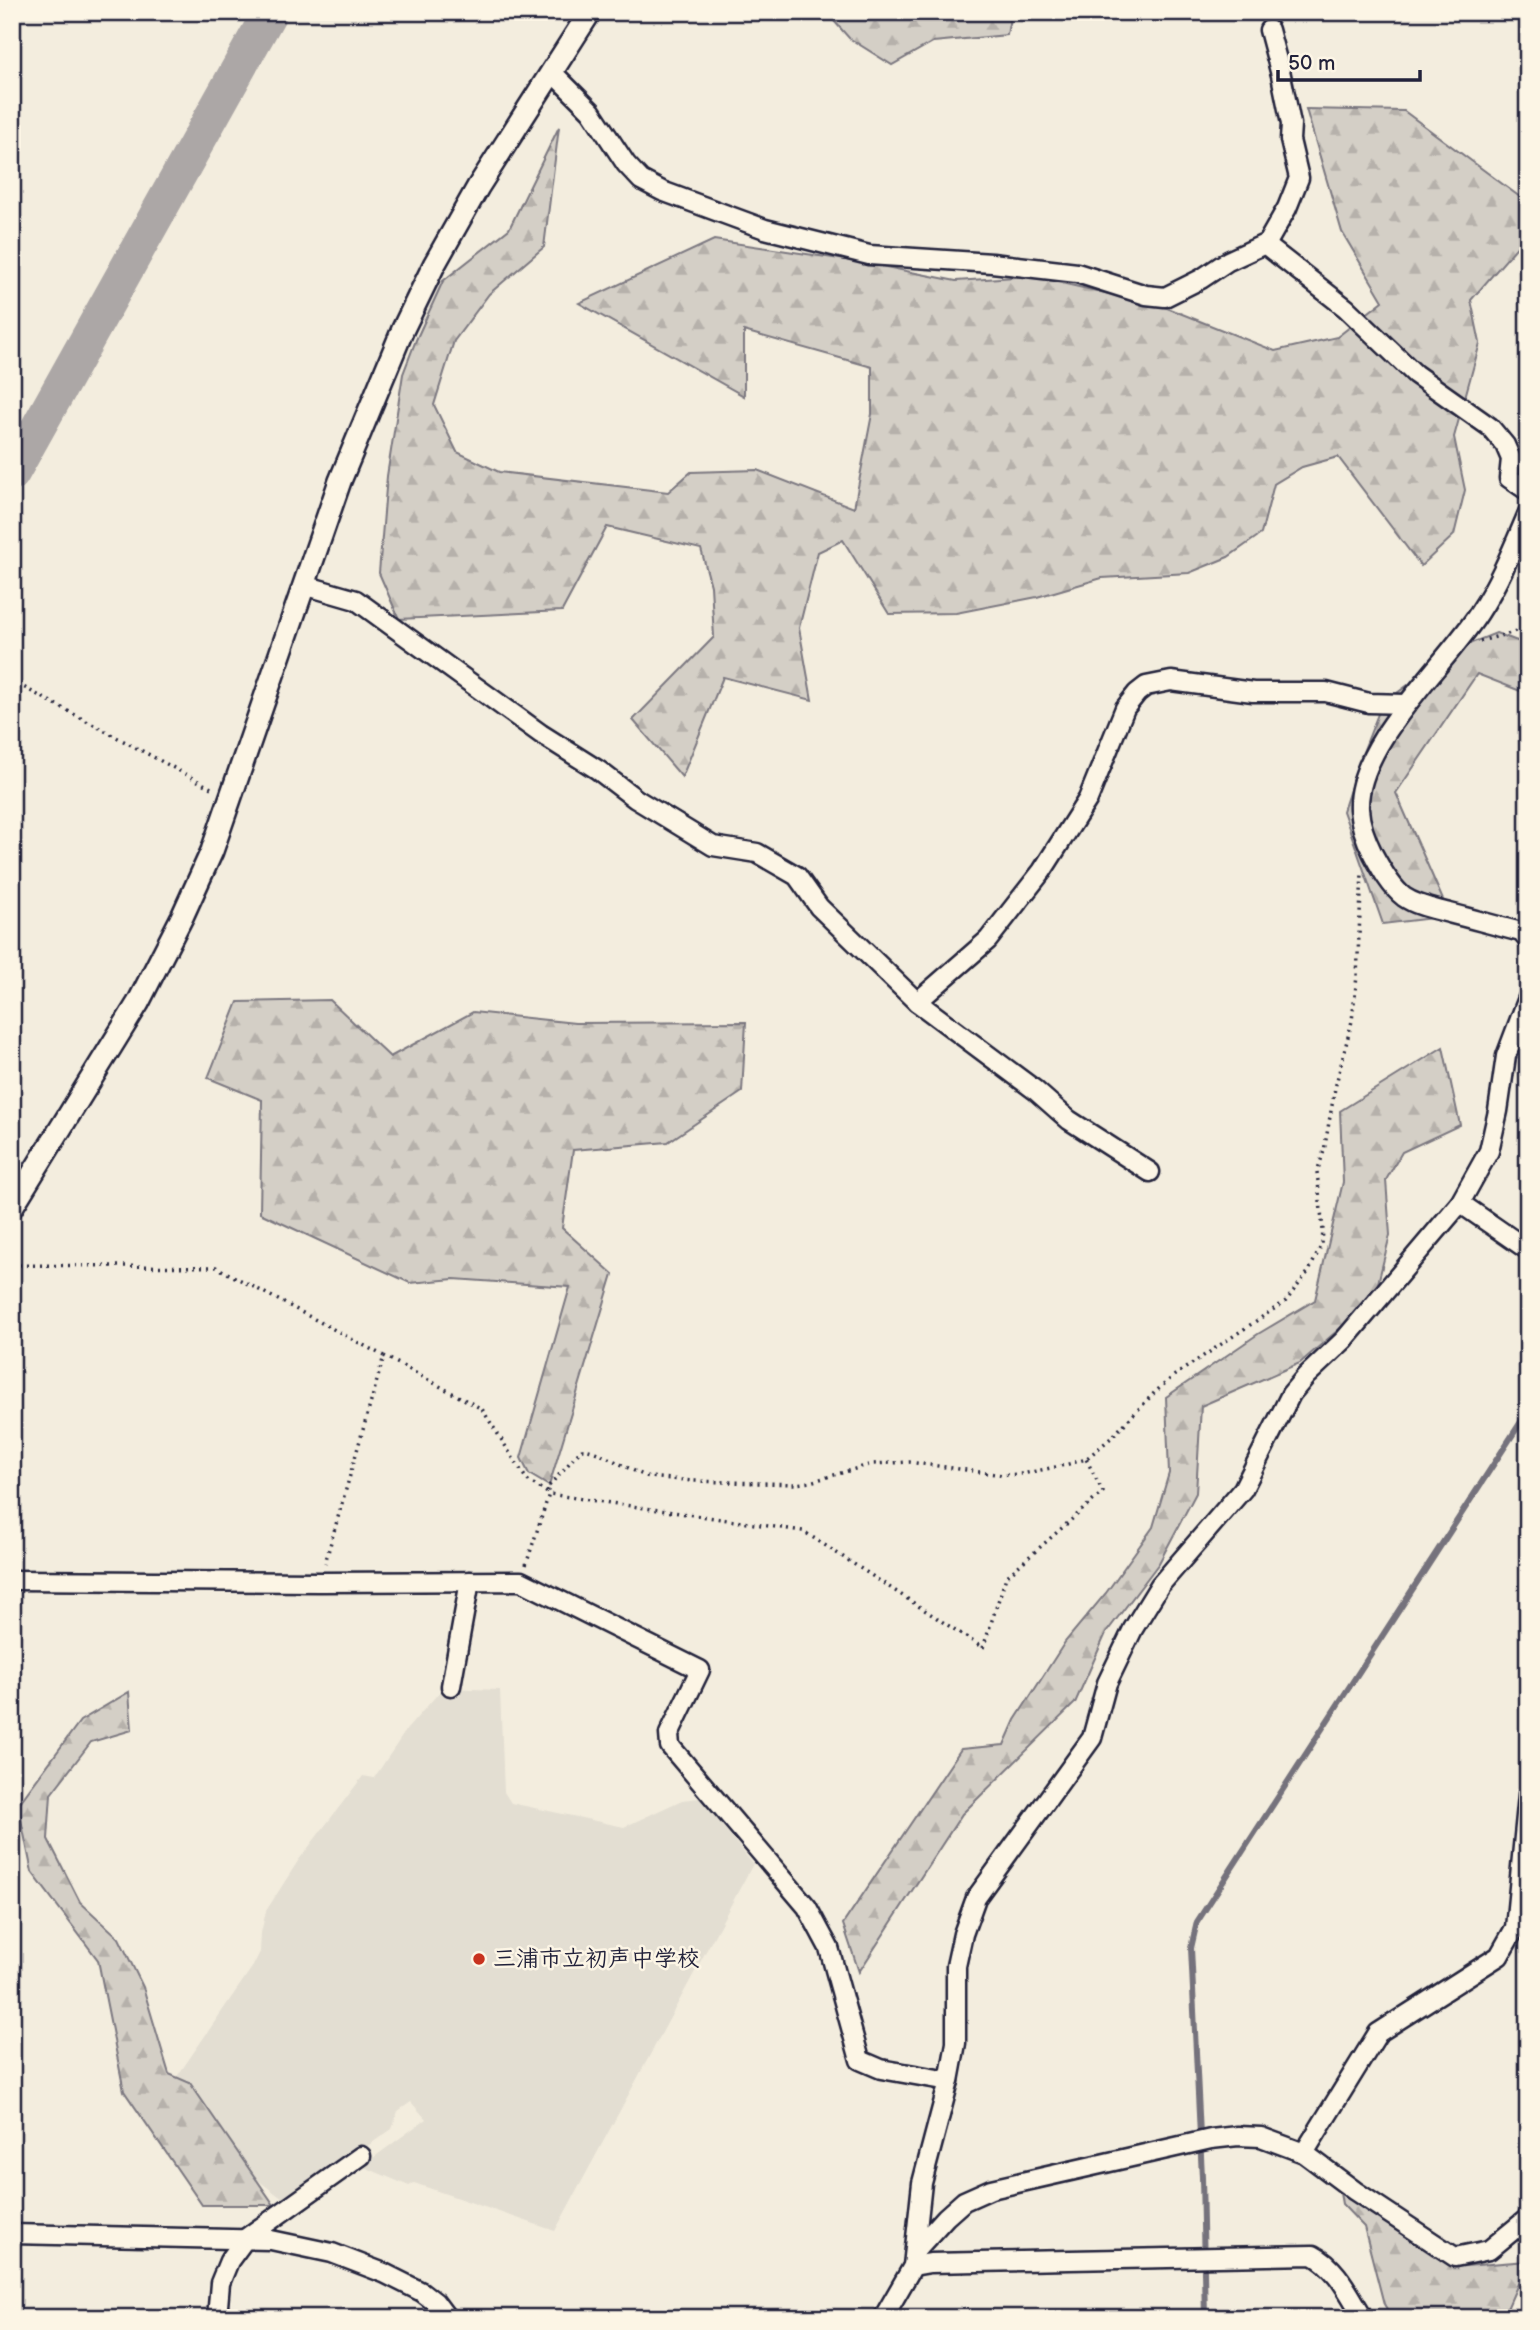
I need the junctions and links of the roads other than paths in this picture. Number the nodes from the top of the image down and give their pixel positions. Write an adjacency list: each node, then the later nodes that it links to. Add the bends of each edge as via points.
1 (590, 12): 3 (street)
2 (1269, 30): 4 (street, via 1299,178)
3 (551, 71): 4 (street, via 592,111 641,180 765,229 869,255 1057,270 1164,297); 7 (street, via 472,198 408,318 359,431)
4 (1267, 243): 5 (street, via 1346,308 1415,374 1490,428 1511,459 1509,478)
5 (1528, 491)
6 (1528, 513): 8 (street, via 1481,611)
7 (304, 585): 11 (street, via 356,600 541,734 713,846 757,853 797,876 819,907); 14 (street, via 212,851 187,906 138,1003)
8 (1405, 704): 9 (street, via 1362,784 1361,825 1379,865 1405,897 1521,932); 11 (street, via 1369,703 1326,692 1253,692 1171,681 1146,686 1125,708 1088,799 1042,871 988,940)
9 (1528, 940)
10 (1528, 999): 13 (street, via 1506,1056 1489,1151)
11 (917, 1002): 12 (street, via 1069,1120)
12 (1150, 1172)
13 (1460, 1203): 15 (street); 20 (street, via 1292,1394 1243,1489 1160,1585 1133,1629 1107,1683 1092,1738 976,1898 956,1966 957,2043)
14 (12, 1207)
15 (1528, 1250)
16 (12, 1580): 17 (street)
17 (470, 1581): 18 (street); 20 (street, via 521,1581 700,1670 669,1734 670,1746 807,1907 829,1948 860,2060 881,2069)
18 (451, 1686)
19 (1528, 1795): 21 (street, via 1515,1928 1499,1956 1378,2034)
20 (949, 2081): 26 (street, via 922,2183)
21 (1304, 2153): 23 (street, via 1455,2257 1489,2250); 26 (street, via 1261,2137 1211,2139 991,2189 964,2201 946,2217)
22 (361, 2156): 25 (street)
23 (1528, 2218)
24 (12, 2234): 25 (street)
25 (246, 2238): 27 (street, via 220,2283); 28 (street, via 332,2253 384,2273 422,2292)
26 (914, 2258): 29 (street); 30 (street, via 930,2263 1313,2255 1339,2278)
27 (216, 2318)
28 (447, 2318)
29 (883, 2318)
30 (1364, 2318)

